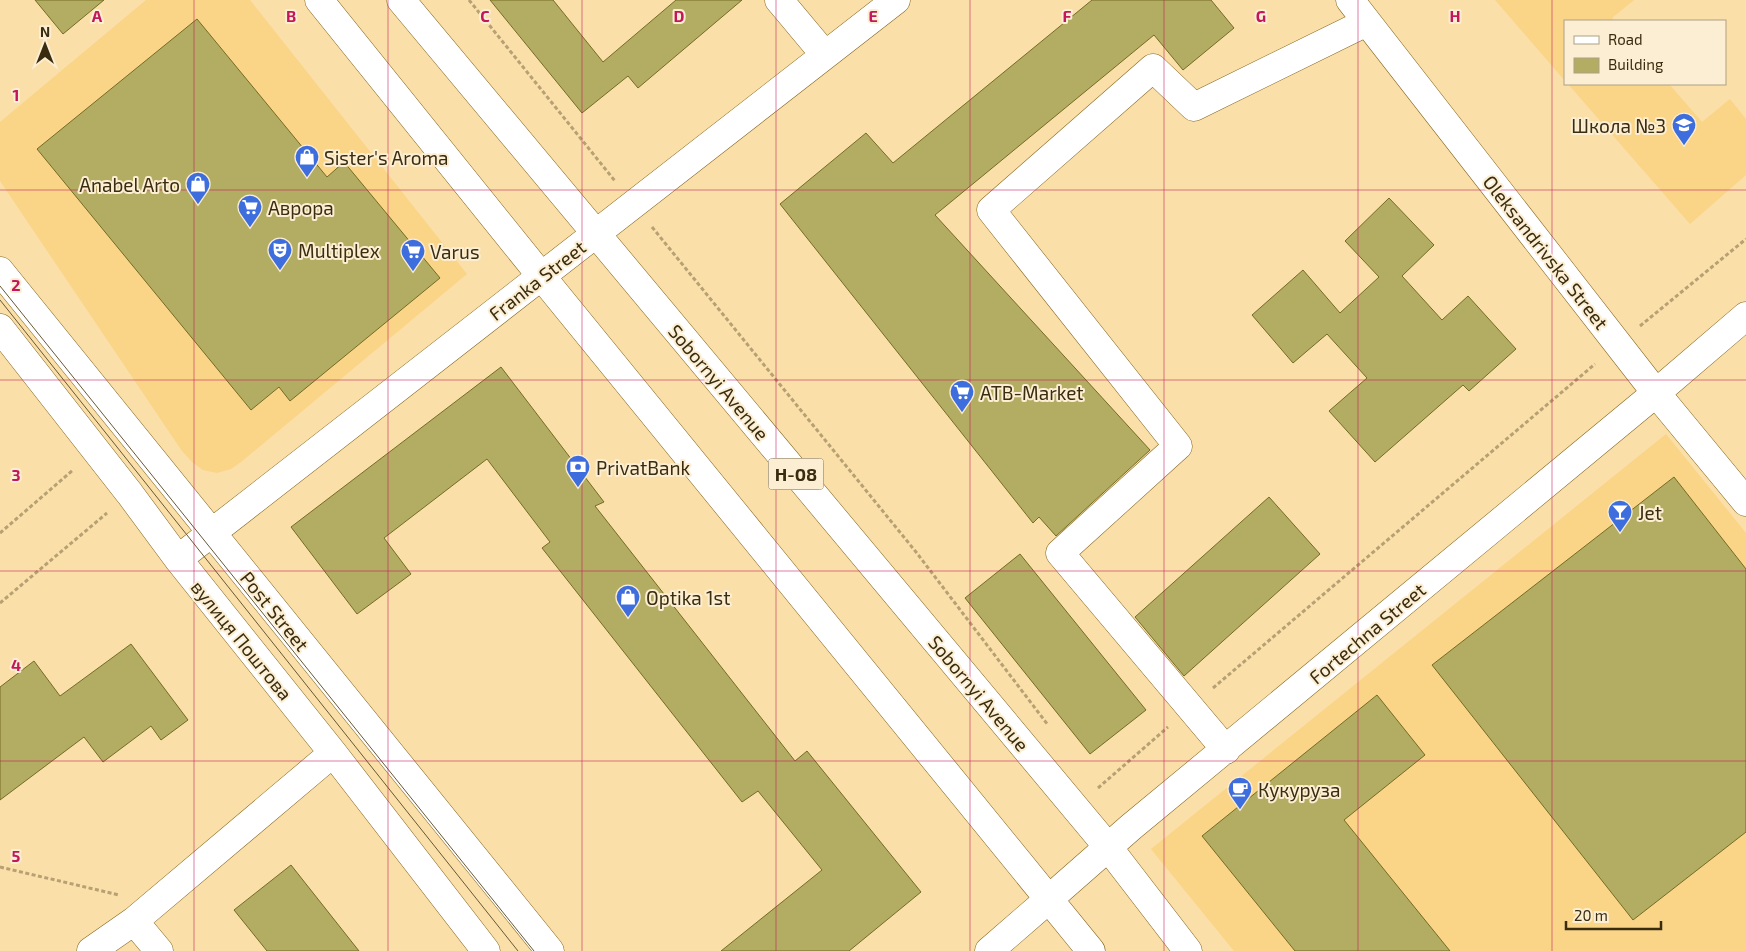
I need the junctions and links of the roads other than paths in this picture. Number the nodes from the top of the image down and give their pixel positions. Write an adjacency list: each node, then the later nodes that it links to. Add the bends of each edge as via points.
1 (319, 0): 10 (street)
2 (401, 0): 8 (street, Sobornyi Avenue / Н-08)
3 (779, 0): 7 (street)
4 (896, 0): 7 (street, Franka Street)
5 (1350, 0): 6 (street, Oleksandrivska Street)
6 (1367, 22): 13 (street, Oleksandrivska Street); 17 (street, via 1194,107 1153,68 991,210 1178,446 1060,552)
7 (825, 55): 8 (street, Franka Street)
8 (596, 234): 10 (street, Franka Street); 19 (street, Sobornyi Avenue / Н-08)
9 (0, 271): 15 (street, Post Street)
10 (542, 277): 15 (street, Franka Street); 20 (street)
11 (1746, 316): 13 (street, Fortechna Street)
12 (0, 328): 16 (street, вулиця Поштова)
13 (1656, 393): 14 (street, Oleksandrivska Street); 17 (street, Fortechna Street)
14 (1746, 502)
15 (211, 532): 16 (street, Franka Street); 25 (street, Post Street)
16 (178, 559): 18 (street, вулиця Поштова)
17 (1226, 750): 19 (street, Fortechna Street)
18 (333, 753): 21 (street); 24 (street, вулиця Поштова)
19 (1108, 847): 20 (street, Fortechna Street); 28 (street, Sobornyi Avenue / Н-08)
20 (1049, 899): 26 (street, Fortechna Street); 27 (street)
21 (134, 921): 22 (street); 23 (street)
22 (91, 951)
23 (159, 951)
24 (486, 951)
25 (550, 951)
26 (989, 951)
27 (1091, 951)
28 (1188, 951)

